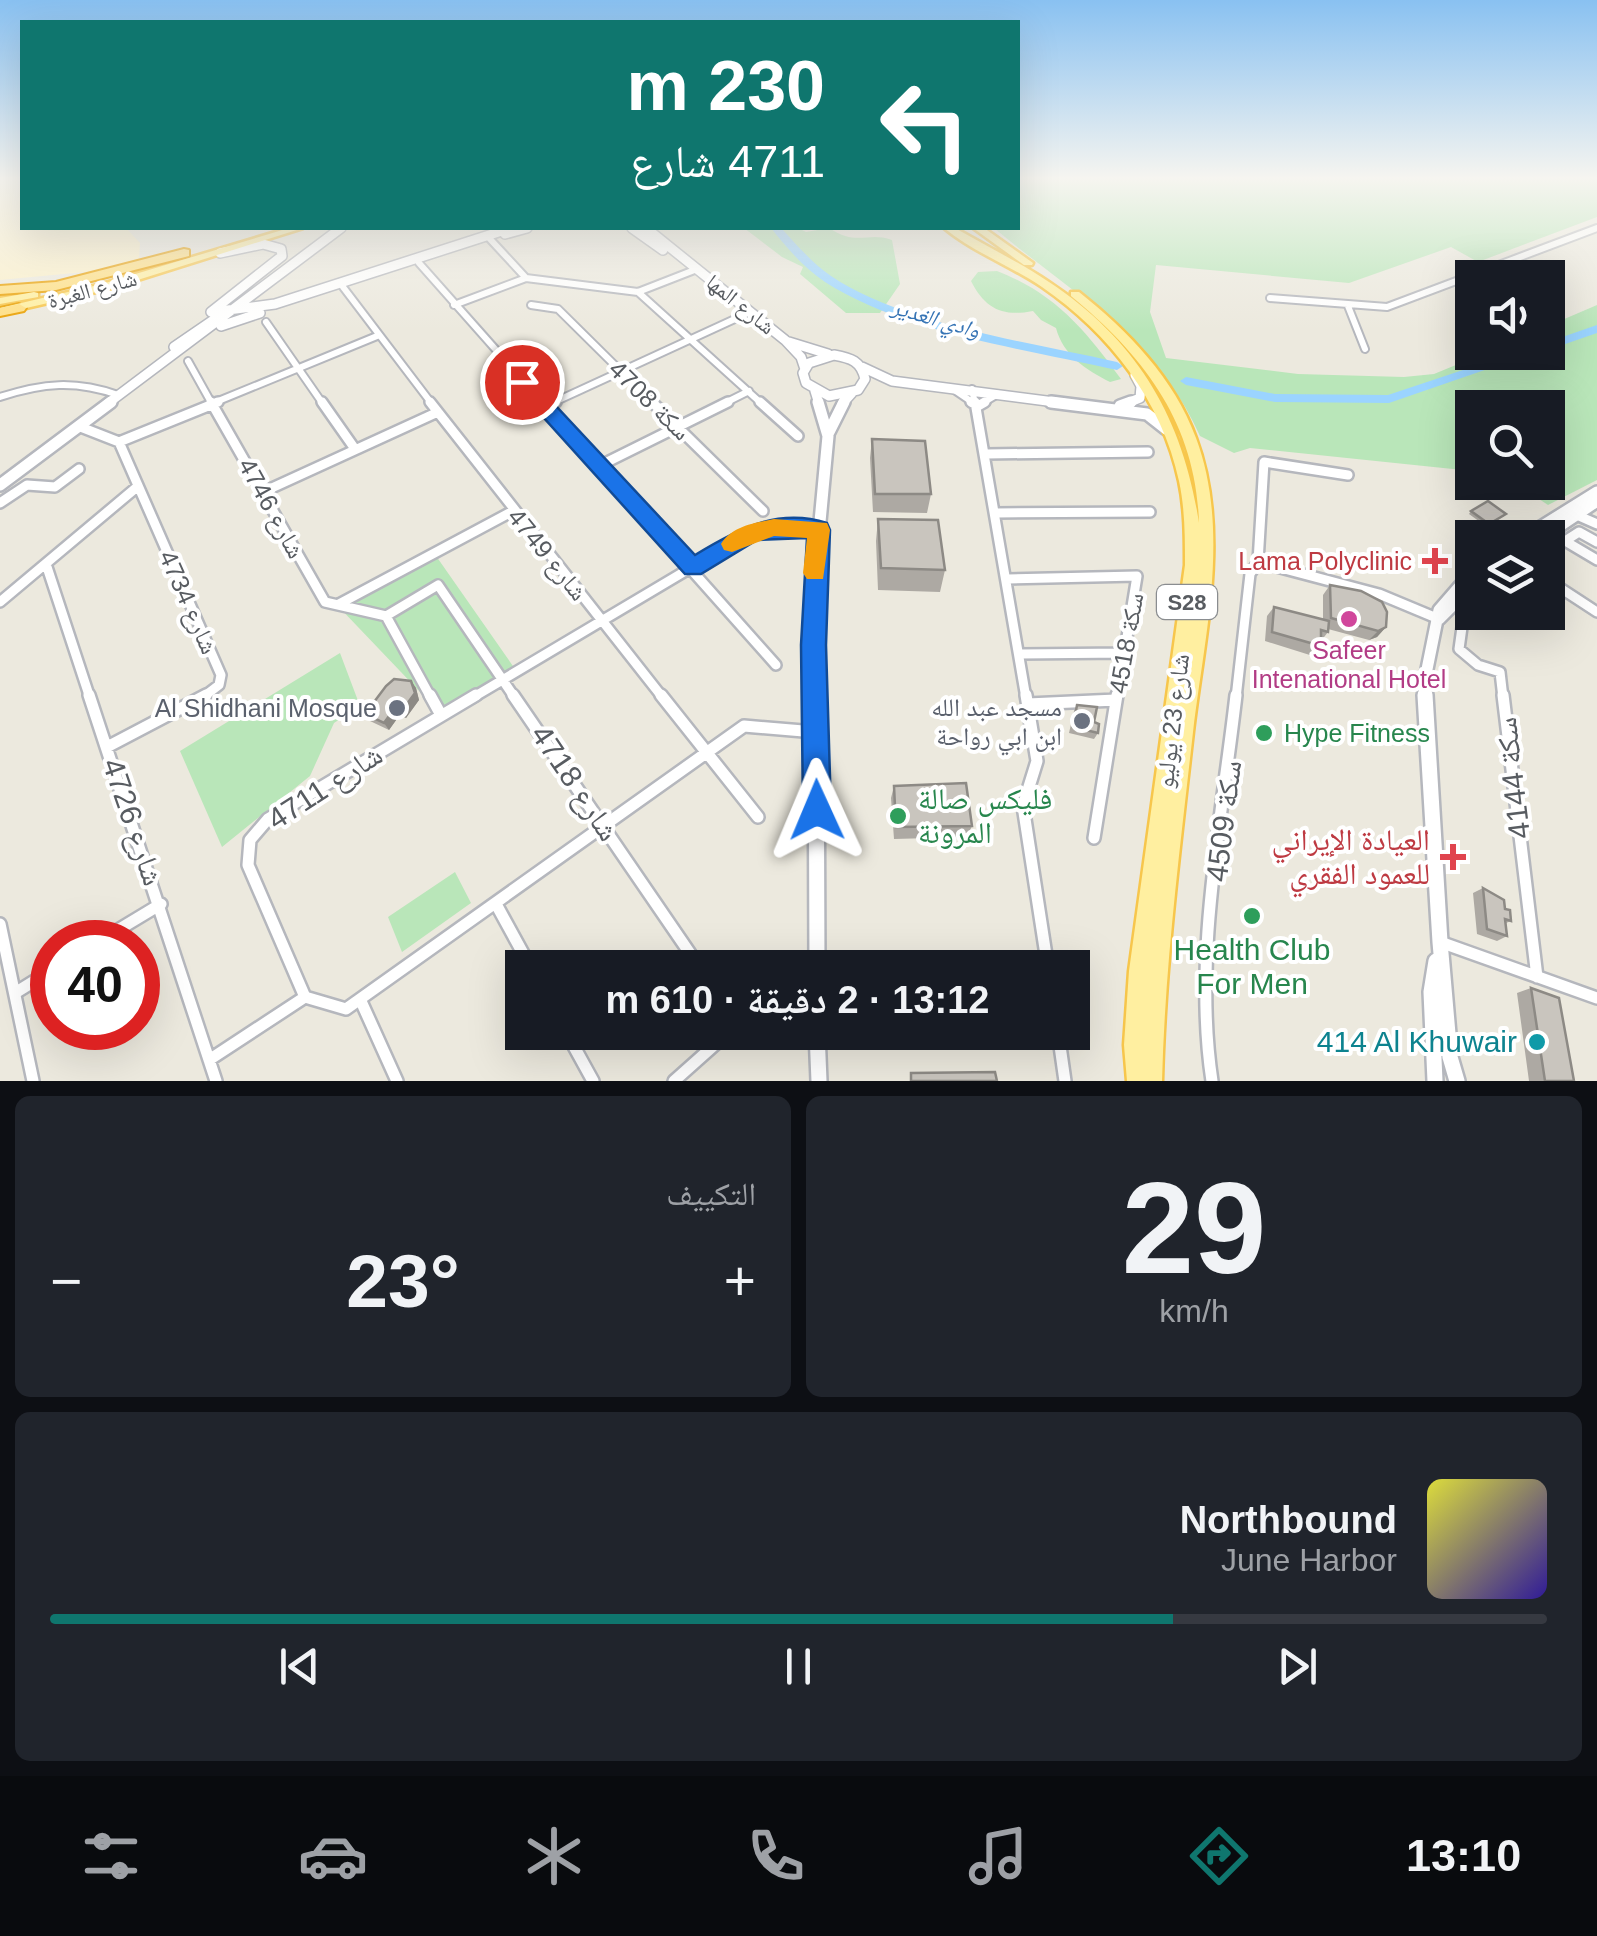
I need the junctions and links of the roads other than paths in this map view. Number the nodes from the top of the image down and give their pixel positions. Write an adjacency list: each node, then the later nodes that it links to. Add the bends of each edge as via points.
1 (1596, 228): 16 (street)
2 (263, 230): 13 (main road, شارع الغبرة)
3 (291, 230): 15 (main road, شارع الغبرة)
4 (338, 230): 12 (street)
5 (505, 230): 25 (street)
6 (519, 230): 11 (street)
7 (635, 230): 19 (street, شارع المها)
8 (648, 230): 19 (street, شارع المها)
9 (954, 230): 18 (main road, شارع 23 يوليو / S28); 40 (main road, شارع 23 يوليو / S28, via 1051,288)
10 (981, 230): 18 (main road)
11 (490, 239): 17 (street); 20 (street)
12 (316, 246): 25 (street, via 266,295); 32 (street)
13 (184, 253): 23 (highway, via 56,286); 27 (main road, شارع الغبرة, via 91,282)
14 (282, 256): 15 (street, via 264,244); 32 (street); 45 (street)
15 (202, 257): 31 (main road, شارع الغبرة)
16 (1509, 260)
17 (419, 263): 22 (street); 28 (street)
18 (1028, 264): 147 (main road, شارع 23 يوليو / S28, via 1090,306 1141,357 1176,409 1204,491 1205,569 1159,955)
19 (697, 269): 24 (street); 34 (street, شارع المها)
20 (526, 278): 24 (street); 28 (street)
21 (1455, 282): 30 (street, via 1387,307)
22 (343, 288): 35 (street); 36 (street, 4749 شارع)
23 (0, 290)
24 (638, 292): 37 (street)
25 (296, 298): 32 (street)
26 (1270, 298): 30 (street)
27 (0, 300)
28 (454, 305): 60 (street)
29 (531, 305): 48 (street, سكة 4708, via 558,308)
30 (1348, 306): 41 (street)
31 (19, 308): 33 (highway)
32 (235, 309): 35 (street); 38 (street); 45 (street, via 207,321)
33 (0, 311)
34 (750, 312): 37 (street); 39 (street, شارع المها)
35 (263, 318): 38 (street, via 226,324); 46 (street)
36 (377, 336): 46 (street); 62 (street, 4749 شارع)
37 (688, 338): 48 (street); 52 (street)
38 (196, 340): 55 (street)
39 (785, 340): 42 (street, شارع المها); 47 (street, شارع المها)
40 (1111, 341): 61 (street, via 1141,391 1134,402); 78 (main road, شارع 23 يوليو / S28, via 1165,416)
41 (1365, 349)
42 (834, 355): 44 (street); 47 (street)
43 (188, 361): 58 (street, 4746 شارع)
44 (862, 367): 49 (street); 54 (street, via 865,379)
45 (148, 368): 55 (street)
46 (298, 368): 58 (street); 68 (street)
47 (805, 368): 53 (street, via 806,383)
48 (620, 371): 60 (street); 64 (street, سكة 4708)
49 (892, 381): 50 (street); 54 (street)
50 (947, 387): 51 (street); 59 (street)
51 (972, 388): 56 (street); 59 (street)
52 (748, 390): 64 (street); 65 (street)
53 (815, 391): 54 (street); 66 (street)
54 (855, 391): 66 (street, via 838,408)
55 (120, 393): 57 (street, via 75,380); 63 (street)
56 (1001, 394): 59 (street); 61 (street)
57 (0, 397)
58 (212, 402): 67 (street); 76 (street, 4746 شارع)
59 (978, 406): 70 (street)
60 (544, 407): 71 (street)
61 (1106, 408): 78 (street, via 1147,414 1164,425)
62 (438, 412): 68 (street); 82 (street, 4749 شارع)
63 (78, 426): 67 (street); 74 (street)
64 (678, 427): 71 (street); 81 (street, سكة 4708)
65 (798, 436)
66 (828, 436): 89 (street)
67 (119, 442): 75 (street, 4734 شارع)
68 (355, 449): 76 (street)
69 (1148, 452): 70 (street)
70 (986, 454): 85 (street)
71 (601, 466): 94 (street)
72 (79, 469): 80 (street, via 55,487 27,484)
73 (1348, 475): 92 (street, سكة 4509, via 1264,462)
74 (0, 485)
75 (136, 487): 93 (street); 114 (street, 4734 شارع, via 220,685)
76 (264, 492): 100 (street, 4746 شارع, via 325,602)
77 (1597, 492): 84 (street)
78 (1191, 498): 146 (main road, شارع 23 يوليو / S28, via 1192,565 1139,971)
79 (1597, 501): 84 (street)
80 (0, 502)
81 (763, 510)
82 (513, 512): 100 (street); 103 (street, 4749 شارع)
83 (1150, 512): 85 (street)
84 (1570, 512): 86 (street); 87 (street); 88 (street)
85 (996, 513): 95 (street)
86 (1556, 520)
87 (1561, 520)
88 (1597, 524)
89 (819, 530): 94 (street, 4711 شارع, via 751,532); 113 (street)
90 (1597, 542): 91 (street, via 1579,532 1565,541)
91 (1597, 560)
92 (1258, 562): 104 (street, via 1379,594); 148 (street, سكة 4509, via 1250,574 1207,956)
93 (46, 564): 98 (street); 114 (street, 4726 شارع)
94 (693, 568): 103 (street, 4711 شارع); 108 (street)
95 (1008, 579): 106 (street, سكة 4518, via 1138,576); 107 (street)
96 (1455, 589): 104 (street)
97 (1565, 591): 101 (street)
98 (0, 602)
99 (1455, 603): 104 (street)
100 (337, 605): 102 (street)
101 (1597, 612)
102 (386, 616): 109 (street, 4718 شارع, via 438,585); 112 (street)
103 (601, 618): 109 (street, 4711 شارع); 115 (street, 4749 شارع)
104 (1439, 619): 123 (street, via 1424,697)
105 (1462, 630): 128 (street, سكة 4144, via 1459,650 1478,666 1500,672)
106 (1126, 653): 107 (street); 110 (street, سكة 4518)
107 (1020, 654): 111 (street)
108 (776, 665)
109 (502, 677): 112 (street, 4711 شارع); 117 (street, 4718 شارع)
110 (1116, 700): 111 (street); 118 (street, سكة 4518)
111 (1028, 704): 127 (street, via 1036,761 1025,824)
112 (440, 715): 131 (street, 4711 شارع, via 268,819 250,840 248,865)
113 (815, 732): 115 (street, via 744,726); 126 (street)
114 (107, 747): 119 (street, 4726 شارع)
115 (706, 753): 116 (street, 4749 شارع); 117 (street)
116 (758, 818)
117 (604, 827): 120 (street); 125 (street, 4718 شارع)
118 (1094, 838)
119 (161, 904): 121 (street); 138 (street, 4726 شارع)
120 (496, 904): 124 (street); 133 (street)
121 (134, 920)
122 (0, 924): 130 (street)
123 (1440, 942): 128 (street); 149 (street, via 1432,992); 150 (street)
124 (521, 950)
125 (688, 950)
126 (817, 950)
127 (1045, 950)
128 (1537, 977): 132 (street)
129 (30, 984): 130 (street)
130 (15, 993): 139 (street)
131 (305, 997): 133 (street, via 346,1009); 138 (street)
132 (1597, 998)
133 (360, 999): 141 (street)
134 (576, 1050): 142 (street)
135 (709, 1050): 143 (street)
136 (818, 1050): 144 (street)
137 (1061, 1050): 145 (street)
138 (209, 1060): 140 (street, 4726 شارع)
139 (33, 1081)
140 (216, 1081)
141 (396, 1081)
142 (593, 1081)
143 (674, 1081)
144 (819, 1081)
145 (1065, 1081)
146 (1137, 1081)
147 (1152, 1081)
148 (1212, 1081)
149 (1435, 1081)
150 (1457, 1081)

